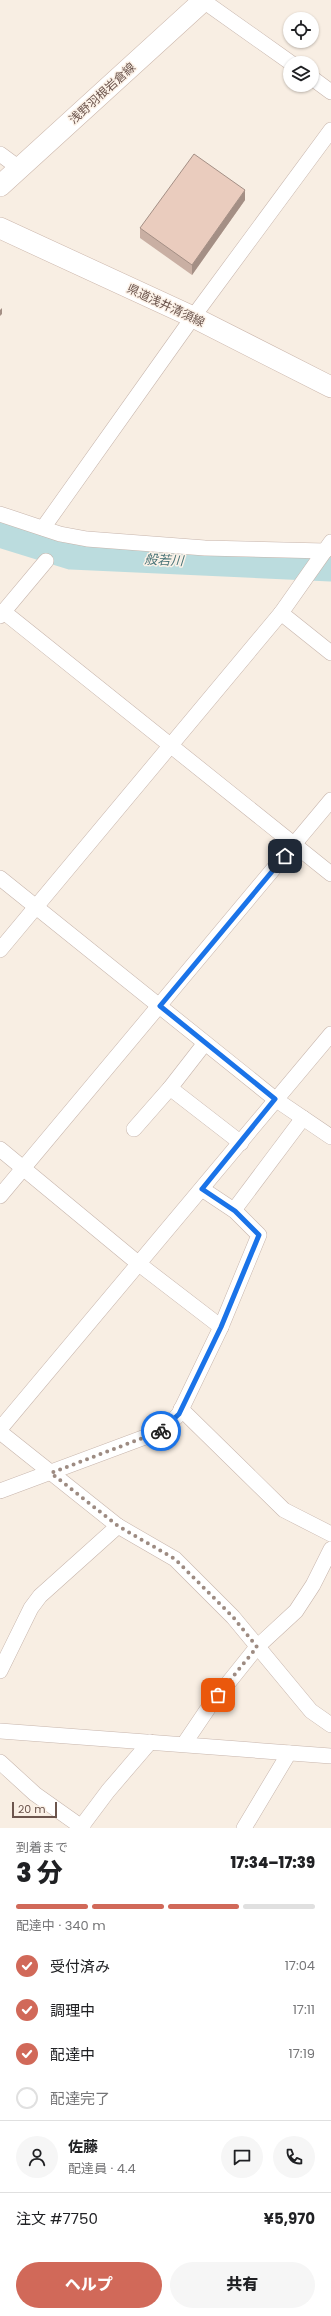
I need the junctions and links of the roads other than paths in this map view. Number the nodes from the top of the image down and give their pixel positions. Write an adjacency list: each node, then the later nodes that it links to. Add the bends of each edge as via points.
1 (203, 0): 2 (street); 7 (main road, 浅野羽根岩倉線)
2 (283, 57)
3 (319, 83): 4 (street)
4 (331, 92)
5 (331, 130): 10 (street)
6 (0, 154): 7 (street)
7 (19, 168): 8 (main road, 浅野羽根岩倉線)
8 (0, 186)
9 (0, 228): 10 (main road, 県道浅井清須線)
10 (192, 317): 11 (main road, 県道浅井清須線); 13 (street)
11 (331, 387)
12 (0, 514): 13 (street)
13 (43, 528): 14 (street, via 87,539 205,548)
14 (328, 547): 16 (street)
15 (46, 562): 17 (street)
16 (281, 613): 18 (street); 19 (street)
17 (2, 614): 19 (street)
18 (331, 653)
19 (171, 745): 21 (street); 24 (street)
20 (331, 800): 21 (street)
21 (294, 844): 22 (street); 26 (street)
22 (331, 874)
23 (0, 878): 24 (street)
24 (36, 908): 25 (street); 26 (street)
25 (0, 950)
26 (160, 1006): 28 (street); 36 (street)
27 (331, 1034): 30 (street)
28 (205, 1043): 29 (street); 30 (street)
29 (170, 1088): 32 (street); 34 (street)
30 (275, 1099): 31 (street); 34 (street)
31 (303, 1118): 33 (street); 39 (street)
32 (134, 1129)
33 (331, 1137)
34 (241, 1142): 37 (street)
35 (0, 1149): 36 (street)
36 (24, 1168): 38 (street); 40 (street)
37 (202, 1189): 39 (street); 40 (street)
38 (0, 1196)
39 (234, 1210): 41 (street, via 259,1235)
40 (139, 1264): 41 (street); 43 (street)
41 (221, 1327): 42 (street)
42 (182, 1409): 44 (street, via 164,1430); 47 (street, via 284,1510)
43 (0, 1431): 44 (street)
44 (51, 1473): 45 (street); 46 (street)
45 (0, 1490)
46 (118, 1526): 49 (street, via 175,1559 233,1617); 50 (street, via 40,1596 31,1608)
47 (331, 1534)
48 (331, 1549): 49 (street, via 313,1585 296,1611)
49 (257, 1647): 51 (street, via 311,1711); 54 (street, via 209,1707)
50 (0, 1671)
51 (331, 1725)
52 (0, 1731): 53 (street)
53 (150, 1742): 54 (street); 58 (street, via 108,1791)
54 (184, 1744): 55 (street)
55 (289, 1753): 56 (street); 59 (street)
56 (331, 1756)
57 (0, 1762): 58 (street, via 35,1794)
58 (82, 1827)
59 (244, 1828)

